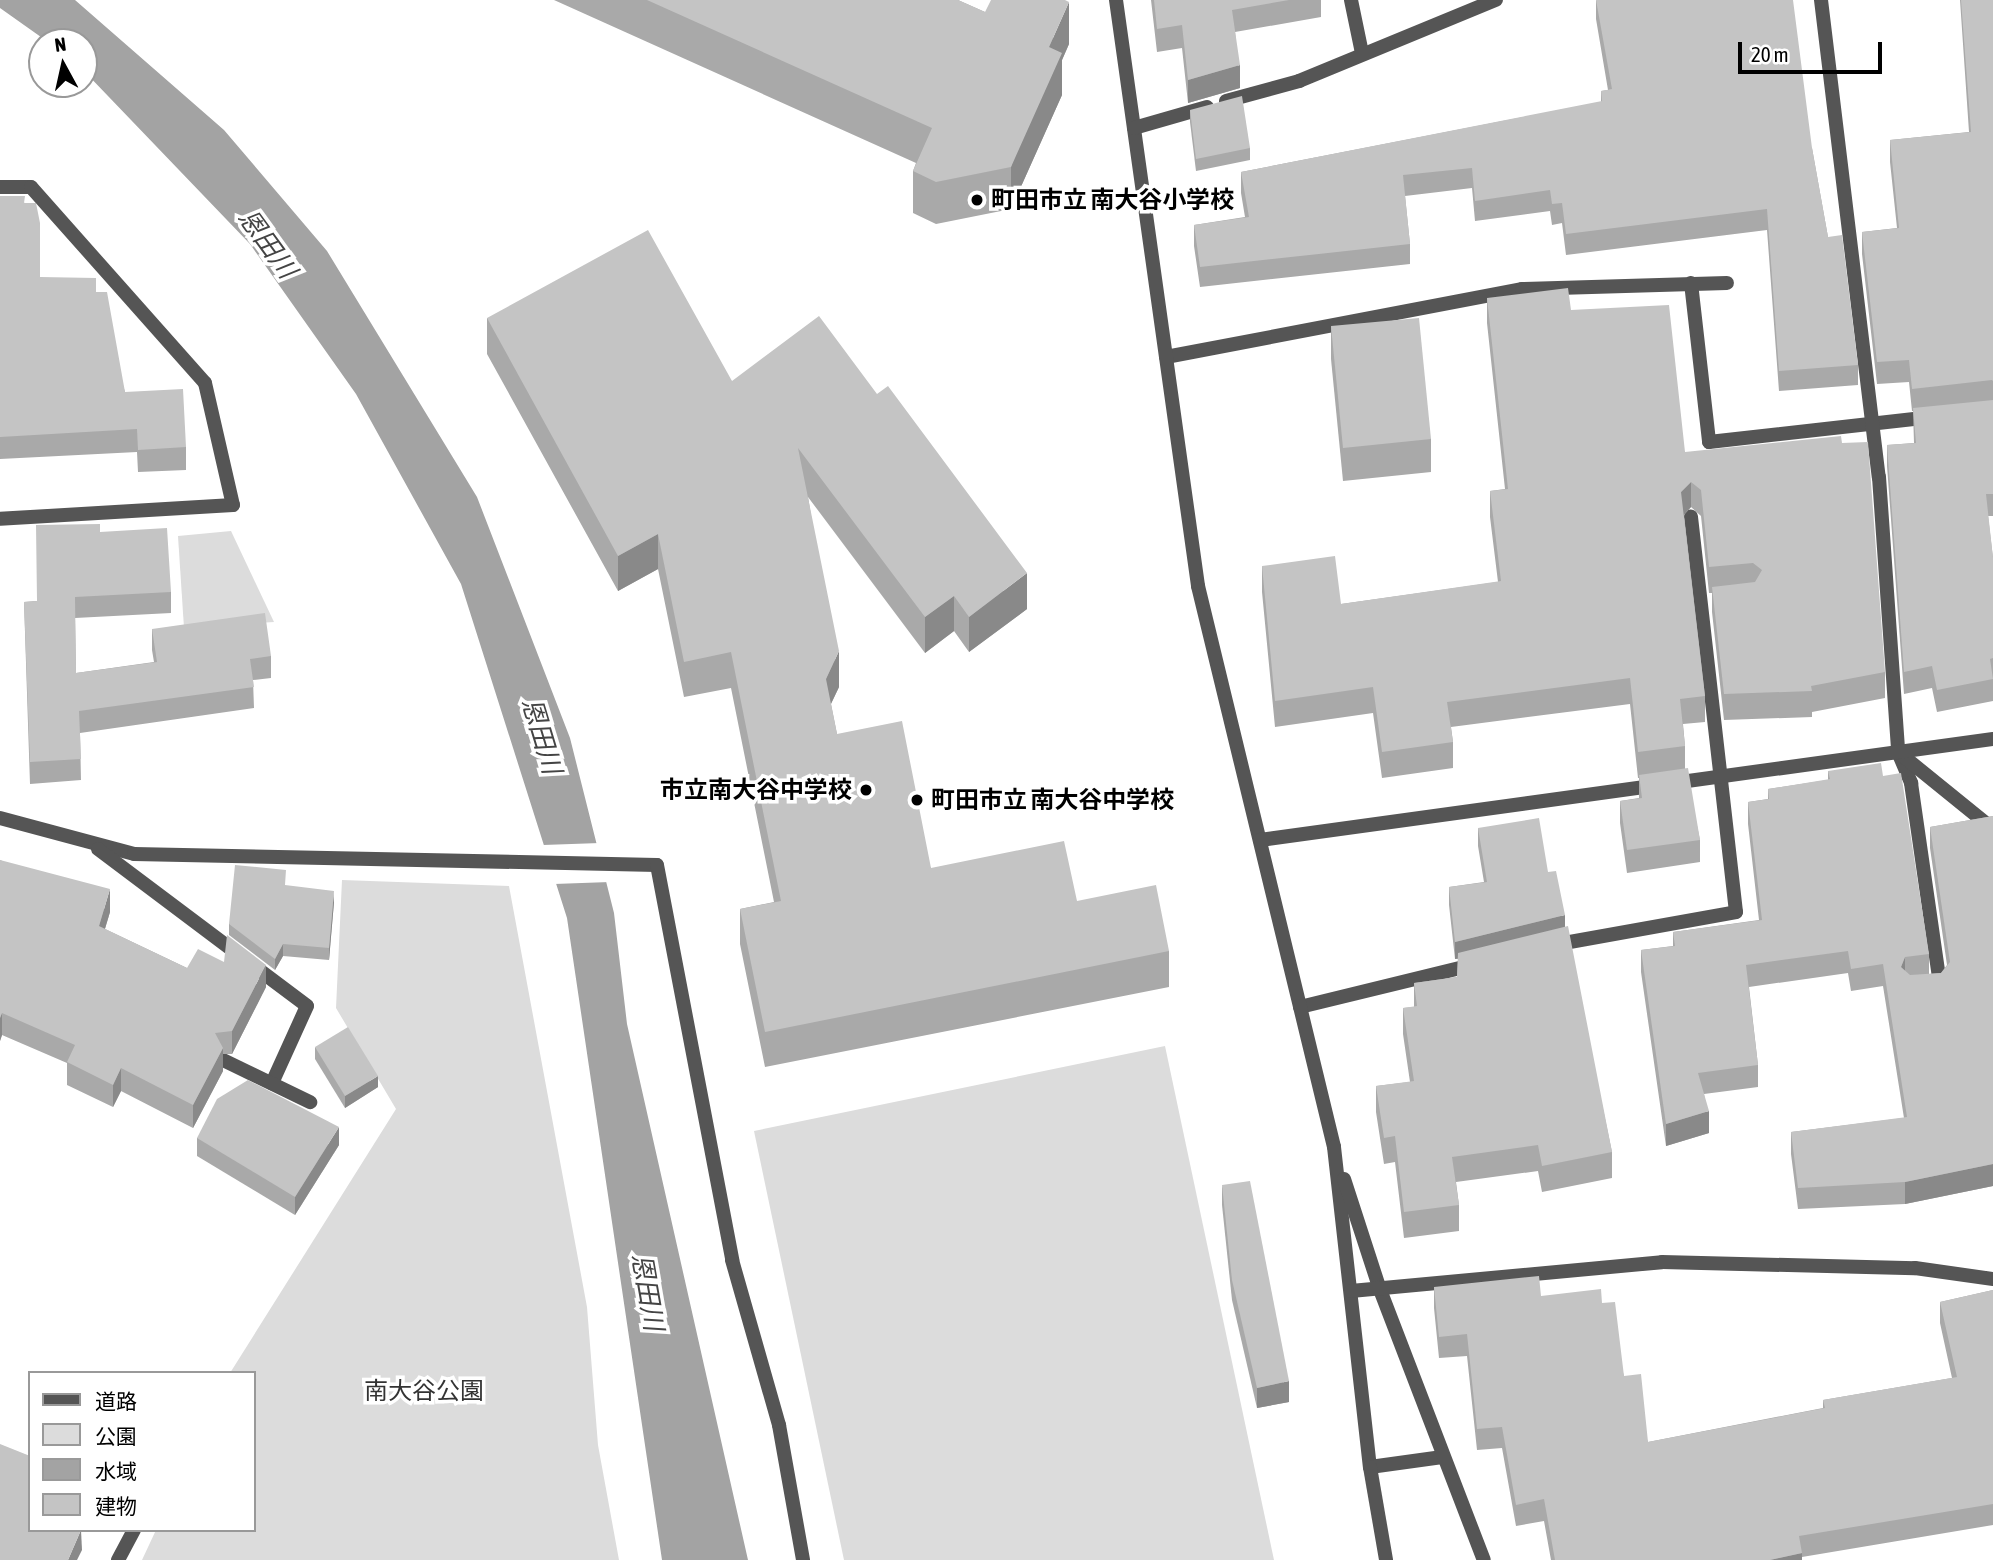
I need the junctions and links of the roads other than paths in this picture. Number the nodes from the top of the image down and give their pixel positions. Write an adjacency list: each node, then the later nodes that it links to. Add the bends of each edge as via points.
1 (1116, 0): 6 (street)
2 (1351, 0): 5 (street)
3 (1496, 0): 5 (street)
4 (1821, 0): 12 (street)
5 (1362, 53): 6 (street, via 1299,80)
6 (1134, 128): 10 (street)
7 (0, 187): 14 (street, via 31,187 205,383 233,505)
8 (1691, 283): 9 (street); 10 (street, via 1522,289); 12 (street, via 1709,442)
9 (1727, 283)
10 (1166, 357): 20 (street, via 1198,586)
11 (1953, 415): 12 (street)
12 (1872, 422): 16 (street)
13 (1691, 517): 17 (street, via 1708,603)
14 (0, 519)
15 (1993, 739): 16 (street)
16 (1898, 752): 17 (street); 19 (street); 24 (street, via 1911,783 1940,985)
17 (1722, 777): 20 (street); 22 (street, via 1736,912)
18 (0, 818): 21 (street)
19 (1993, 829)
20 (1260, 840): 25 (street)
21 (94, 846): 27 (street, via 307,1006); 37 (street, via 134,854 536,867 657,865 732,1260 779,1425)
22 (1538, 949)
23 (1499, 958): 25 (street)
24 (1920, 986)
25 (1300, 1007): 29 (street)
26 (223, 1060): 27 (street)
27 (272, 1083): 28 (street)
28 (310, 1102)
29 (1334, 1147): 31 (street); 32 (street)
30 (1993, 1279): 31 (street, via 1915,1268 1662,1262)
31 (1379, 1287): 32 (street); 33 (street)
32 (1351, 1291): 34 (street)
33 (1442, 1457): 34 (street); 39 (street)
34 (1370, 1467): 38 (street)
35 (133, 1532): 36 (street)
36 (118, 1560)
37 (803, 1560)
38 (1386, 1560)
39 (1484, 1560)

